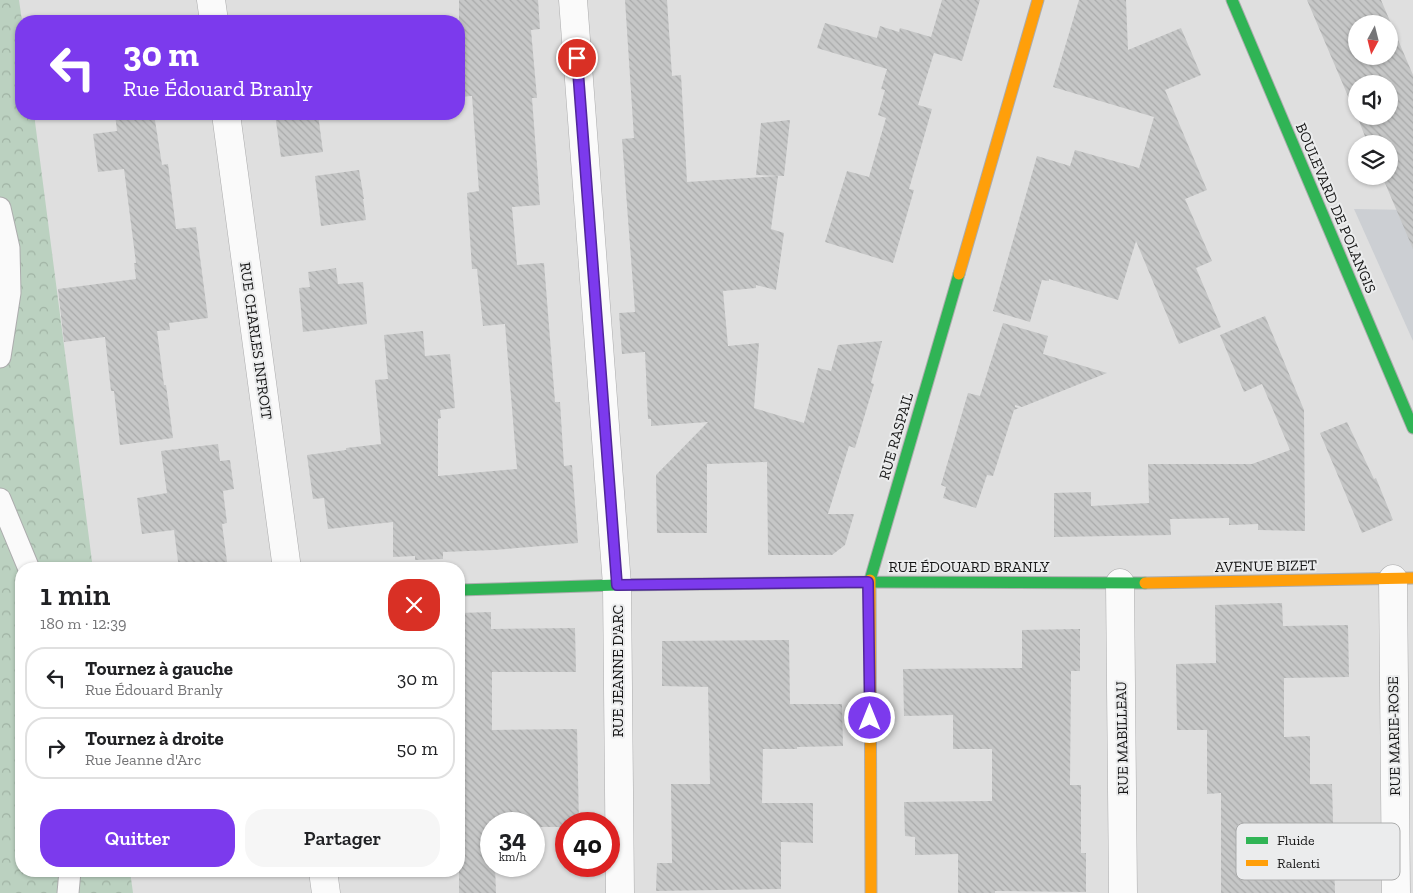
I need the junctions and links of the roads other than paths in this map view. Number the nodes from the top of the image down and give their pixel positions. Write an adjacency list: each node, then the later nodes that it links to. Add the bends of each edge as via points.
1 (211, 0): 5 (street)
2 (573, 0): 16 (street, RUE JEANNE D'ARC)
3 (1038, 0): 14 (street, RUE RASPAIL)
4 (1232, 0): 9 (street, BOULEVARD DE POLANGIS)
5 (213, 15)
6 (227, 120): 12 (street, RUE CHARLES INFROIT)
7 (0, 208): 8 (lane, via 9,248 10,293)
8 (0, 357)
9 (1413, 428)
10 (0, 499): 11 (lane)
11 (26, 562)
12 (286, 562)
13 (1403, 578): 15 (street, AVENUE BIZET); 18 (street, RUE MARIE-ROSE)
14 (868, 582): 15 (street, RUE ÉDOUARD BRANLY); 16 (street, RUE ÉDOUARD BRANLY); 25 (street, RUE RASPAIL)
15 (1120, 583): 26 (street, RUE MABILLEAU)
16 (617, 585): 17 (street, RUE ÉDOUARD BRANLY); 24 (street, RUE JEANNE D'ARC)
17 (465, 590)
18 (1398, 823)
19 (69, 877): 22 (lane)
20 (324, 877): 23 (street)
21 (1396, 880): 27 (street, RUE MARIE-ROSE)
22 (68, 893)
23 (326, 893)
24 (620, 893)
25 (871, 893)
26 (1123, 893)
27 (1396, 893)

